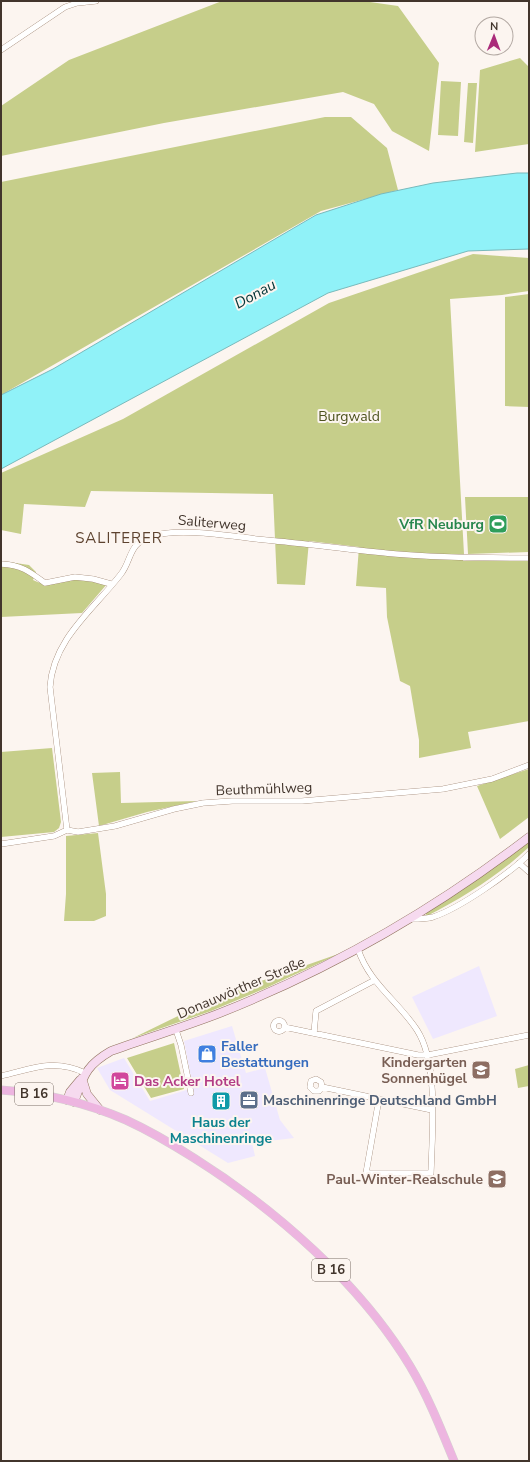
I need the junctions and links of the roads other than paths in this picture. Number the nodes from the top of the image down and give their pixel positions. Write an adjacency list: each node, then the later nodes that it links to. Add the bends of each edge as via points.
1 (96, 1): 2 (street)
2 (77, 2): 3 (street, via 65,7)
3 (1, 50)
4 (529, 558): 6 (street, Saliterweg, via 396,554 173,532 151,536 136,545 122,573)
5 (1, 564): 6 (street, via 16,565 45,582 74,577)
6 (111, 584): 8 (street, Saliterweg, via 67,638 51,673 50,687)
7 (529, 765): 8 (street, Beuthmühlweg, via 492,779 443,789 302,801 203,803 115,826 78,832)
8 (67, 830): 10 (street, Beuthmühlweg, via 54,836)
9 (529, 837): 14 (main road, Donauwörther Straße, via 448,896)
10 (1, 844)
11 (529, 854): 12 (street, Donauwörther Straße)
12 (519, 863): 13 (street); 14 (street, Donauwörther Straße, via 461,904 434,917)
13 (529, 872)
14 (411, 919): 15 (main road, Donauwörther Straße)
15 (358, 949): 16 (street, via 363,964); 18 (main road, Donauwörther Straße, via 291,983)
16 (375, 980): 19 (street, via 316,1012); 21 (street, via 416,1028)
17 (284, 1027): 19 (street)
18 (176, 1030): 23 (main road, Donauwörther Straße, via 111,1051 96,1060); 26 (street)
19 (314, 1033): 21 (street)
20 (529, 1035): 21 (street)
21 (428, 1055): 30 (street)
22 (1, 1076): 23 (street, via 47,1065 68,1066)
23 (84, 1076): 28 (main road, Donauwörther Straße); 29 (main road, via 87,1094)
24 (322, 1087): 27 (street)
25 (1, 1090): 28 (main road, B 16)
26 (191, 1093)
27 (379, 1099): 30 (street); 30 (street, via 366,1174 431,1173)
28 (70, 1101): 29 (main road, B 16)
29 (100, 1110): 31 (main road, B 16, via 149,1131 227,1179 281,1221 314,1251 364,1304 410,1366 441,1428)
30 (432, 1110)
31 (454, 1461)

